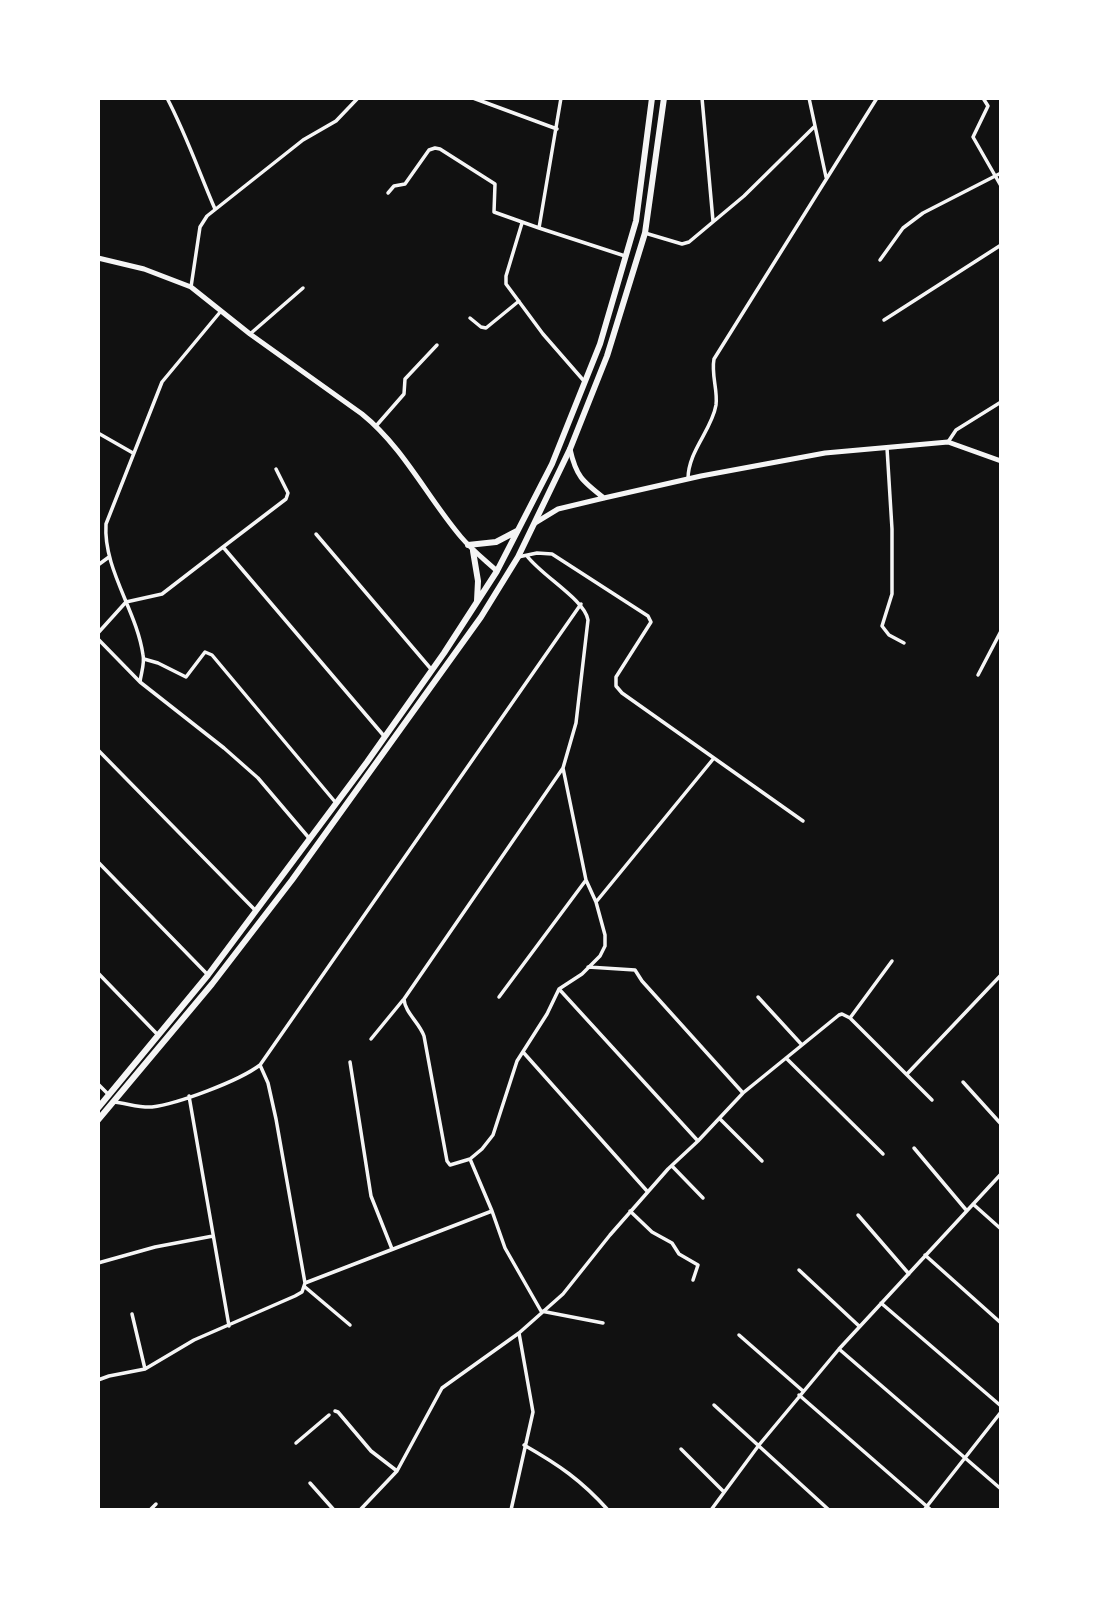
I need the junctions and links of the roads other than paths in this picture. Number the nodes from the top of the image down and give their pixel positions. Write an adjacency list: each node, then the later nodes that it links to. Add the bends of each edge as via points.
1 (167, 98): 18 (street)
2 (358, 98): 18 (street, via 335,121 303,140)
3 (473, 98): 12 (street)
4 (561, 98): 12 (street)
5 (652, 98): 24 (highway)
6 (664, 98): 22 (highway)
7 (702, 98): 19 (street)
8 (810, 98): 11 (street)
9 (877, 98): 15 (street)
10 (983, 98): 14 (street, via 988,106 973,137)
11 (816, 126): 15 (street); 19 (street)
12 (557, 129): 21 (street)
13 (1001, 173): 14 (street)
14 (994, 175): 16 (street); 26 (street, via 923,212 903,228)
15 (826, 179): 45 (street, via 714,359 716,407 688,466)
16 (1001, 186)
17 (388, 193): 20 (street, via 405,184 435,148 491,181 494,212)
18 (215, 209): 27 (street, via 200,227)
19 (713, 221): 22 (street, via 686,244)
20 (522, 223): 21 (street); 29 (street, via 505,280)
21 (539, 228): 24 (street)
22 (645, 233): 41 (highway, via 607,356)
23 (1001, 245): 32 (street)
24 (627, 256): 35 (highway)
25 (98, 258): 27 (main road)
26 (880, 260)
27 (191, 287): 30 (main road)
28 (303, 288): 33 (street)
29 (519, 301): 31 (street, via 486,328); 35 (street)
30 (221, 311): 33 (main road); 42 (street, via 162,382)
31 (470, 318)
32 (884, 320)
33 (250, 334): 37 (main road)
34 (437, 345): 37 (street, via 405,379 404,394)
35 (584, 381): 48 (highway, via 552,464)
36 (1001, 402): 39 (street, via 956,430)
37 (376, 426): 51 (main road)
38 (98, 433): 42 (street)
39 (948, 442): 40 (main road); 43 (main road)
40 (887, 446): 45 (main road); 63 (street, via 892,594 882,626)
41 (570, 449): 46 (main road, via 582,482); 47 (highway)
42 (133, 453): 52 (street, via 106,524)
43 (1001, 461)
44 (276, 468): 50 (street, via 288,496)
45 (688, 479): 46 (main road)
46 (604, 498): 47 (main road, via 558,509)
47 (535, 523): 54 (highway)
48 (519, 530): 51 (highway); 56 (highway)
49 (316, 534): 65 (street)
50 (223, 547): 57 (street, via 162,594); 68 (street)
51 (471, 548): 56 (main road); 58 (highway)
52 (109, 556): 55 (street); 57 (street)
53 (527, 556): 54 (street); 59 (street); 70 (street, via 552,554 648,617 651,622 616,677 617,687)
54 (518, 557): 101 (highway, via 481,617 292,880 212,984)
55 (98, 565)
56 (497, 571): 58 (highway)
57 (126, 602): 61 (street); 64 (street)
58 (477, 604): 65 (highway)
59 (580, 604): 71 (street, via 588,620 576,723); 95 (street)
60 (1001, 631): 66 (street)
61 (98, 633)
62 (98, 639): 67 (street)
63 (904, 643)
64 (144, 657): 67 (street); 72 (street, via 186,677 205,652 212,655)
65 (431, 669): 68 (highway)
66 (978, 675)
67 (140, 682): 74 (street, via 258,778)
68 (384, 736): 72 (highway)
69 (98, 750): 78 (street)
70 (714, 758): 73 (street); 77 (street)
71 (563, 768): 76 (street); 87 (street)
72 (336, 803): 74 (highway)
73 (803, 821)
74 (309, 838): 78 (highway)
75 (98, 862): 82 (street)
76 (586, 880): 77 (street); 85 (street)
77 (596, 902): 80 (street, via 606,939 600,956)
78 (255, 910): 82 (highway)
79 (892, 961): 88 (street)
80 (588, 967): 84 (street); 99 (street, via 635,970)
81 (98, 973): 89 (street)
82 (208, 975): 89 (highway)
83 (1001, 975): 96 (street)
84 (559, 989): 92 (street); 107 (street)
85 (499, 997)
86 (758, 997): 91 (street)
87 (404, 999): 90 (street); 110 (street, via 424,1036 447,1161 452,1166)
88 (850, 1018): 91 (street, via 839,1015); 96 (street)
89 (159, 1036): 101 (highway)
90 (371, 1039)
91 (802, 1045): 93 (street)
92 (523, 1052): 110 (street, via 493,1135); 114 (street)
93 (786, 1058): 99 (street); 109 (street)
94 (350, 1062): 123 (street, via 370,1196)
95 (260, 1065): 100 (street); 129 (street, via 276,1119)
96 (907, 1074): 102 (street)
97 (963, 1082): 106 (street)
98 (98, 1084): 101 (street)
99 (743, 1093): 104 (street)
100 (189, 1097): 101 (street, via 152,1107); 122 (street)
101 (111, 1099): 103 (highway); 105 (highway)
102 (932, 1100)
103 (98, 1108)
104 (720, 1119): 107 (street); 111 (street)
105 (98, 1120)
106 (1001, 1124)
107 (698, 1141): 112 (street)
108 (914, 1148): 119 (street)
109 (883, 1154)
110 (470, 1159): 117 (street)
111 (762, 1161)
112 (672, 1166): 114 (street); 115 (street)
113 (1001, 1174): 116 (street)
114 (648, 1191): 118 (street)
115 (703, 1198)
116 (973, 1204): 119 (street); 121 (street)
117 (492, 1211): 123 (street); 131 (street, via 505,1248)
118 (630, 1211): 128 (street, via 698,1265); 131 (street, via 563,1294)
119 (967, 1211): 124 (street)
120 (858, 1215): 127 (street)
121 (1001, 1229)
122 (213, 1236): 125 (street); 136 (street)
123 (391, 1249): 129 (street)
124 (925, 1255): 127 (street); 134 (street)
125 (98, 1263)
126 (799, 1270): 137 (street)
127 (909, 1274): 130 (street)
128 (693, 1280)
129 (305, 1285): 135 (street); 136 (street, via 295,1296)
130 (881, 1303): 137 (street); 146 (street)
131 (541, 1311): 133 (street); 138 (street)
132 (132, 1314): 141 (street)
133 (603, 1323)
134 (1001, 1323)
135 (350, 1325)
136 (229, 1326): 141 (street)
137 (859, 1326): 140 (street)
138 (519, 1333): 151 (street, via 533,1412); 155 (street, via 442,1388)
139 (739, 1335): 143 (street)
140 (839, 1349): 143 (street); 154 (street)
141 (145, 1369): 142 (street)
142 (98, 1380)
143 (803, 1391): 144 (street)
144 (799, 1395): 152 (street); 160 (street)
145 (714, 1405): 152 (street)
146 (1001, 1406)
147 (335, 1411): 155 (street, via 371,1451)
148 (1001, 1412): 154 (street)
149 (328, 1415): 150 (street)
150 (296, 1443)
151 (524, 1445): 164 (street); 165 (street, via 574,1476)
152 (759, 1445): 158 (street); 167 (street)
153 (681, 1449): 158 (street)
154 (966, 1458): 157 (street); 160 (street)
155 (397, 1471): 163 (street)
156 (310, 1483): 162 (street)
157 (1001, 1489)
158 (724, 1492): 166 (street)
159 (156, 1504): 161 (street)
160 (925, 1508): 168 (street)
161 (150, 1510)
162 (334, 1510)
163 (360, 1510)
164 (510, 1510)
165 (608, 1510)
166 (711, 1510)
167 (829, 1510)
168 (931, 1510)

